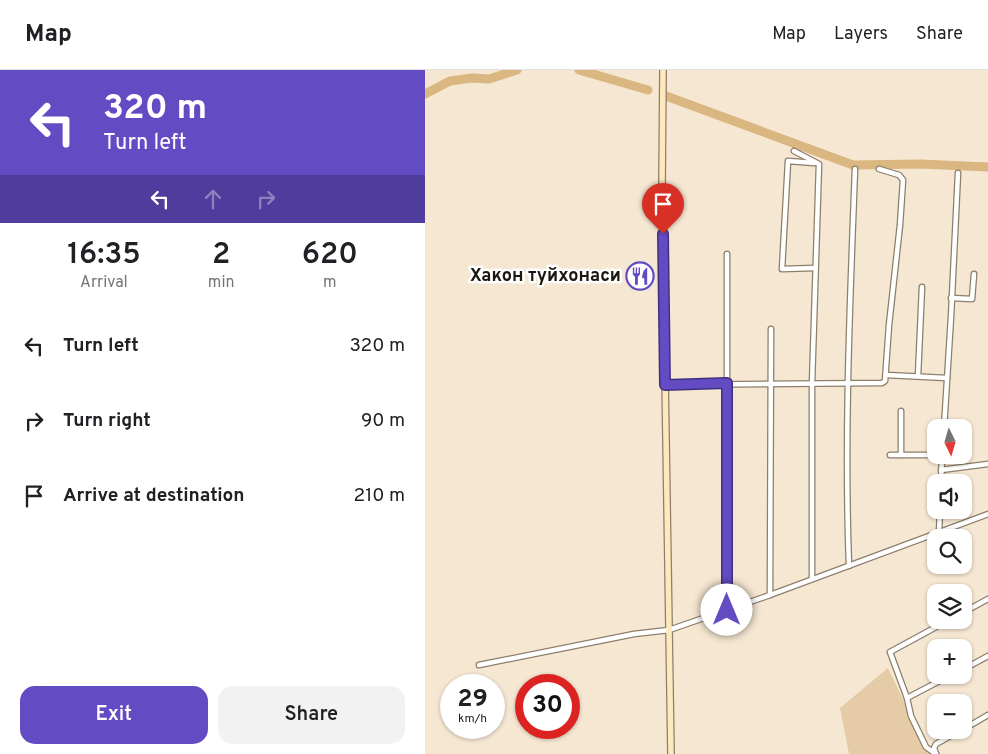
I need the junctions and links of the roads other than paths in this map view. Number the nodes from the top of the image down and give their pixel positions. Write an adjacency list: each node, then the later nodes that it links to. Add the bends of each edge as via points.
1 (663, 70): 20 (main road)
2 (794, 152): 3 (street)
3 (817, 164): 8 (street); 8 (street, via 788,161 782,269)
4 (855, 169): 17 (street)
5 (879, 170): 13 (street, via 899,175 903,180)
6 (957, 173): 11 (street)
7 (727, 254): 16 (street)
8 (815, 268): 19 (street)
9 (974, 274): 11 (street, via 972,299)
10 (922, 287): 14 (street)
11 (951, 298): 15 (street)
12 (771, 329): 18 (street)
13 (887, 375): 14 (street); 17 (street, via 882,383)
14 (918, 376): 15 (street)
15 (947, 378): 22 (street)
16 (727, 383): 18 (street); 20 (street); 38 (street)
17 (849, 383): 19 (street); 33 (street, via 846,489)
18 (771, 384): 19 (street); 35 (street)
19 (812, 384): 34 (street)
20 (665, 385): 40 (main road)
21 (901, 411): 24 (street)
22 (944, 419)
23 (890, 455): 24 (street)
24 (901, 455): 25 (street)
25 (927, 455)
26 (941, 464): 28 (street)
27 (988, 464): 28 (street)
28 (941, 470): 29 (street)
29 (941, 474)
30 (988, 514): 31 (street)
31 (947, 529)
32 (927, 537): 33 (street)
33 (849, 566): 34 (street)
34 (812, 579): 35 (street)
35 (770, 595): 38 (street)
36 (988, 599): 37 (street)
37 (972, 608)
38 (727, 610): 40 (street)
39 (932, 629): 45 (street, via 890,652)
40 (669, 630): 43 (street); 49 (main road)
41 (988, 656): 42 (street)
42 (972, 664)
43 (479, 665)
44 (934, 684): 45 (street)
45 (907, 698): 50 (street, via 911,716 926,747)
46 (988, 715): 47 (street)
47 (972, 724)
48 (945, 739): 50 (street, via 936,744)
49 (671, 754)
50 (936, 754)

